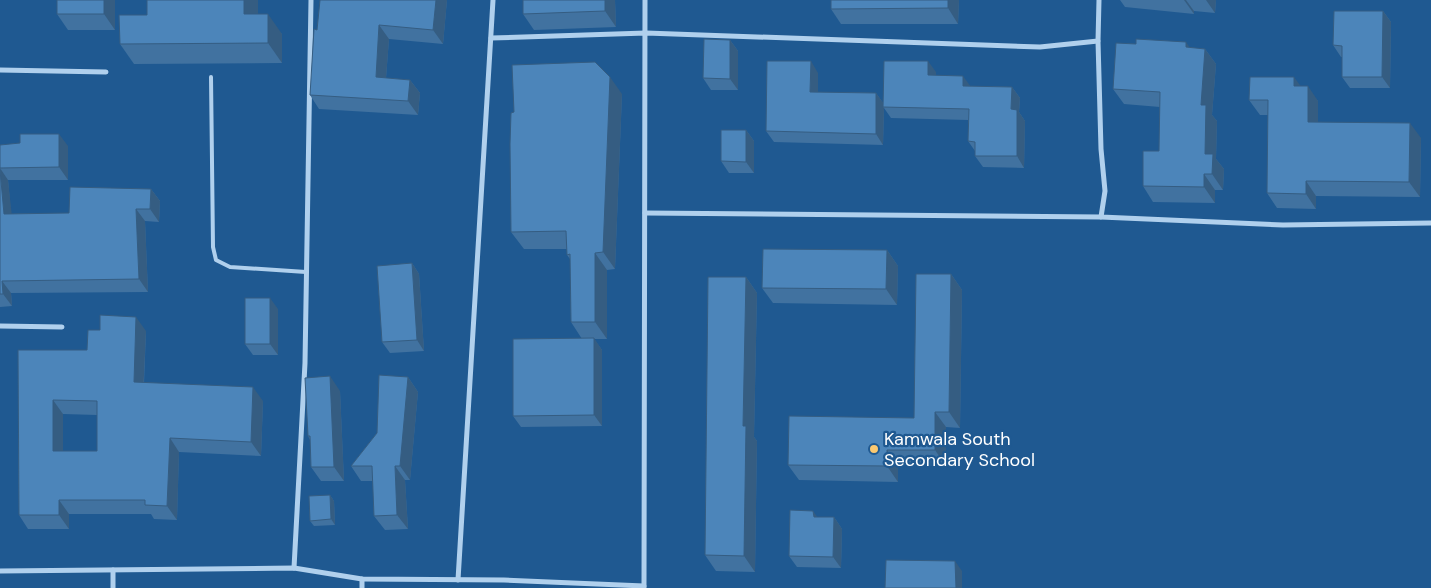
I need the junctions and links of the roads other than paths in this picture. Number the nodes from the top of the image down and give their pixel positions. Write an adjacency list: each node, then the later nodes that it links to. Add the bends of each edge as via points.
1 (311, 0): 14 (street)
2 (493, 0): 6 (street)
3 (645, 0): 5 (street)
4 (1099, 0): 7 (street)
5 (646, 33): 6 (street); 7 (street, via 1040,47); 11 (street)
6 (491, 38): 21 (street)
7 (1098, 42): 12 (street, via 1105,191)
8 (0, 70): 9 (street)
9 (106, 72)
10 (211, 77): 14 (lane, via 213,247 216,260 230,267)
11 (645, 213): 12 (street); 22 (street)
12 (1101, 217): 13 (street, via 1282,225)
13 (1431, 223)
14 (306, 272): 17 (street, via 305,363)
15 (0, 326): 16 (street)
16 (62, 327)
17 (294, 568): 18 (street); 20 (street)
18 (113, 570): 19 (street); 23 (street)
19 (0, 571)
20 (362, 579): 21 (street); 24 (street)
21 (458, 580): 22 (street)
22 (644, 587)
23 (113, 588)
24 (362, 588)

